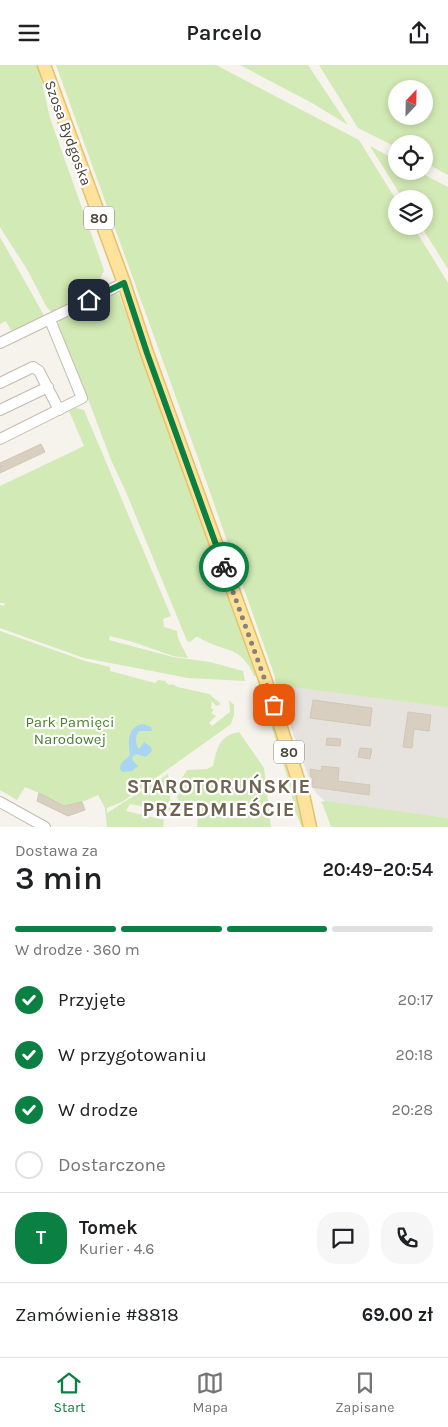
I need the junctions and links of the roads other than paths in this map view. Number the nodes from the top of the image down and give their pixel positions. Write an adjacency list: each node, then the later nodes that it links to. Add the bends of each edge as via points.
1 (44, 65): 2 (main road, Szosa Bydgoska / 80)
2 (124, 283): 3 (street); 10 (main road, Szosa Bydgoska / 80)
3 (50, 320): 4 (street); 7 (street, via 82,398)
4 (0, 343)
5 (0, 383): 6 (street, via 33,367)
6 (48, 387): 7 (street); 8 (street)
7 (59, 409): 9 (street)
8 (0, 410)
9 (0, 439)
10 (303, 795): 13 (main road, Szosa Bydgoska / 80); 14 (main road, Szosa Bydgoska / 80)
11 (0, 802): 12 (street)
12 (45, 827)
13 (310, 827)
14 (319, 827)

